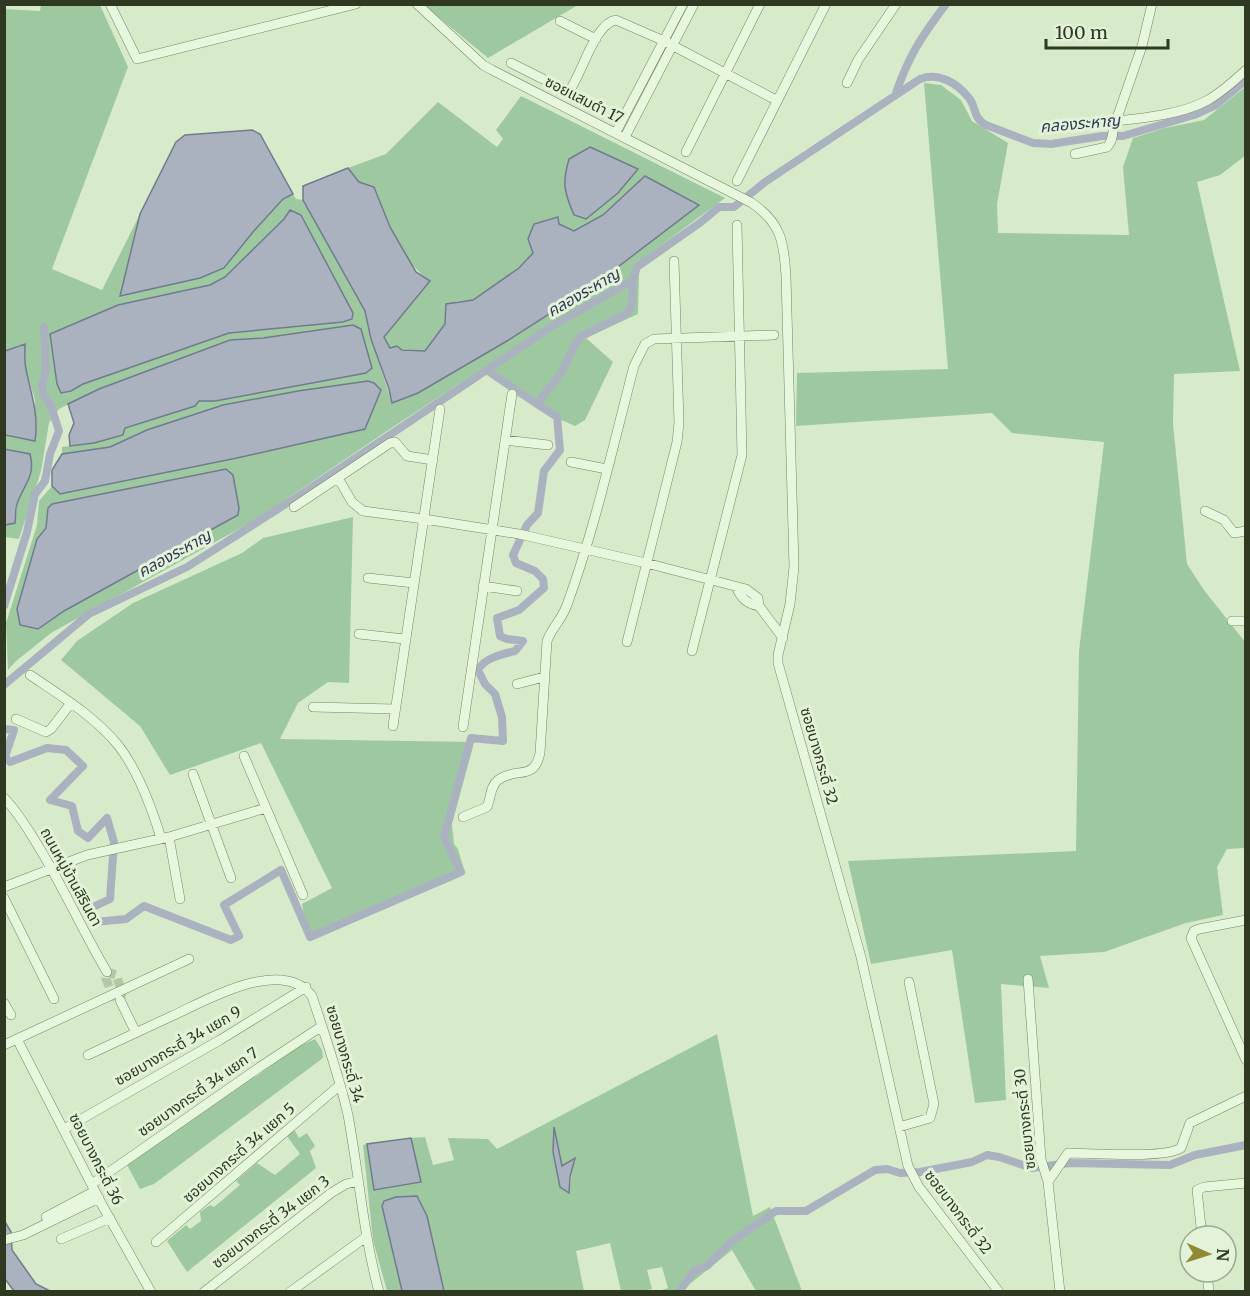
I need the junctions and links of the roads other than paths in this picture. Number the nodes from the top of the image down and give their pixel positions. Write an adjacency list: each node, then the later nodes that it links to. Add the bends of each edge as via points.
1 (110, 4): 2 (street, via 137,58)
2 (356, 4)
3 (417, 4): 22 (street, ซอยแสมดำ 17, via 483,65)
4 (683, 4): 10 (street)
5 (694, 4): 10 (street)
6 (760, 4): 16 (street)
7 (826, 4): 20 (street)
8 (896, 4): 19 (street)
9 (1152, 4): 21 (street)
10 (682, 17): 13 (street)
11 (560, 21): 12 (street)
12 (596, 39): 13 (street, via 605,24 616,20); 14 (street, via 570,90)
13 (668, 44): 16 (street); 17 (street); 18 (street)
14 (511, 63)
15 (1245, 70): 21 (street, via 1207,101)
16 (726, 73): 20 (street); 24 (street)
17 (646, 75): 18 (street); 22 (street)
18 (656, 80): 23 (street)
19 (847, 83)
20 (776, 100): 26 (street)
21 (1115, 125): 25 (street, via 1107,147)
22 (616, 132): 23 (street, ซอยแสมดำ 17)
23 (625, 137): 27 (street, ซอยแสมดำ 17)
24 (686, 152)
25 (1076, 154)
26 (737, 181)
27 (752, 203): 56 (street, ซอยบางกระดี่ 32, via 773,222 785,255 794,567)
28 (737, 225): 31 (street)
29 (674, 261): 32 (street)
30 (774, 335): 31 (street)
31 (739, 336): 32 (street); 49 (street, via 742,455)
32 (675, 338): 39 (street, via 650,340 639,354); 47 (street, via 677,442)
33 (512, 394): 35 (street)
34 (440, 409): 37 (street)
35 (505, 440): 36 (street); 44 (street)
36 (548, 445)
37 (433, 460): 40 (street, via 407,456 395,442); 43 (street)
38 (571, 462): 39 (street)
39 (607, 468): 46 (street)
40 (338, 478): 41 (street); 43 (street, via 352,502 363,511)
41 (294, 507)
42 (1205, 511): 45 (street, via 1224,520 1234,532)
43 (424, 519): 44 (street); 50 (street)
44 (491, 528): 46 (street); 51 (street)
45 (1245, 531)
46 (585, 549): 47 (street); 61 (street, via 566,608 547,641)
47 (646, 563): 49 (street); 58 (street)
48 (368, 578): 50 (street)
49 (711, 580): 56 (street, via 746,589 758,598 759,606); 59 (street)
50 (414, 583): 57 (street)
51 (483, 586): 52 (street); 68 (street)
52 (517, 591)
53 (1232, 621): 54 (street)
54 (1245, 621)
55 (358, 634): 57 (street)
56 (783, 638): 100 (street, ซอยบางกระดี่ 32, via 778,655 781,677 861,957)
57 (405, 639): 65 (street)
58 (627, 642)
59 (692, 651)
60 (30, 675): 63 (street)
61 (544, 676): 62 (street); 73 (street, via 537,765 498,780 487,807)
62 (517, 684)
63 (71, 703): 66 (street, via 46,732); 75 (street, via 120,748)
64 (313, 707): 65 (street)
65 (395, 709): 67 (street)
66 (15, 719)
67 (393, 726)
68 (463, 727)
69 (244, 756): 72 (street)
70 (194, 774): 74 (street)
71 (4, 798): 76 (street, ถนนหมู่บ้านสิรินดา)
72 (266, 808): 74 (street); 79 (street)
73 (463, 817)
74 (213, 825): 75 (street); 77 (street)
75 (165, 837): 76 (street, via 107,849); 81 (street)
76 (53, 869): 78 (street); 84 (street, ถนนหมู่บ้านสิรินดา)
77 (231, 878)
78 (4, 887)
79 (303, 895)
80 (4, 898): 88 (street)
81 (180, 898)
82 (1245, 920): 97 (street, via 1199,929 1191,938)
83 (189, 959): 94 (street)
84 (107, 972)
85 (1028, 979): 103 (street, ซอยบางกระดี่ 30, via 1041,1161)
86 (909, 982): 100 (street, via 934,1104 930,1118)
87 (306, 987): 92 (street, ซอยบางกระดี่ 34); 93 (street, via 274,980 243,986); 101 (street, ซอยบางกระดี่ 34 แยก 9)
88 (54, 999)
89 (120, 1000): 93 (street)
90 (4, 1003): 91 (street)
91 (11, 1015)
92 (322, 1026): 98 (street, ซอยบางกระดี่ 34); 105 (street, ซอยบางกระดี่ 34 แยก 7, via 260,1067)
93 (136, 1033): 96 (street)
94 (17, 1039): 95 (street); 101 (street, ซอยบางกระดี่ 36)
95 (4, 1045)
96 (88, 1055)
97 (1245, 1060)
98 (340, 1085): 102 (street, ซอยบางกระดี่ 34); 112 (street, ซอยบางกระดี่ 34 แยก 5)
99 (1245, 1096): 103 (street, via 1190,1123 1181,1149 1175,1152 1068,1153)
100 (899, 1127): 117 (street, ซอยบางกระดี่ 32, via 913,1176)
101 (64, 1129): 105 (street, ซอยบางกระดี่ 36)
102 (358, 1181): 109 (street, ซอยบางกระดี่ 34); 114 (street, ซอยบางกระดี่ 34 แยก 3, via 331,1193)
103 (1048, 1182): 118 (street, ซอยบางกระดี่ 30)
104 (1245, 1183): 108 (street, via 1197,1190)
105 (96, 1191): 106 (street); 107 (street, ซอยบางกระดี่ 36); 111 (street)
106 (44, 1218)
107 (110, 1218): 110 (street); 113 (street, ซอยบางกระดี่ 36)
108 (1201, 1224)
109 (366, 1238): 115 (street); 116 (street, ซอยบางกระดี่ 34)
110 (61, 1239)
111 (4, 1240)
112 (156, 1242)
113 (151, 1292)
114 (204, 1292)
115 (290, 1292)
116 (379, 1292)
117 (999, 1292)
118 (1060, 1292)

